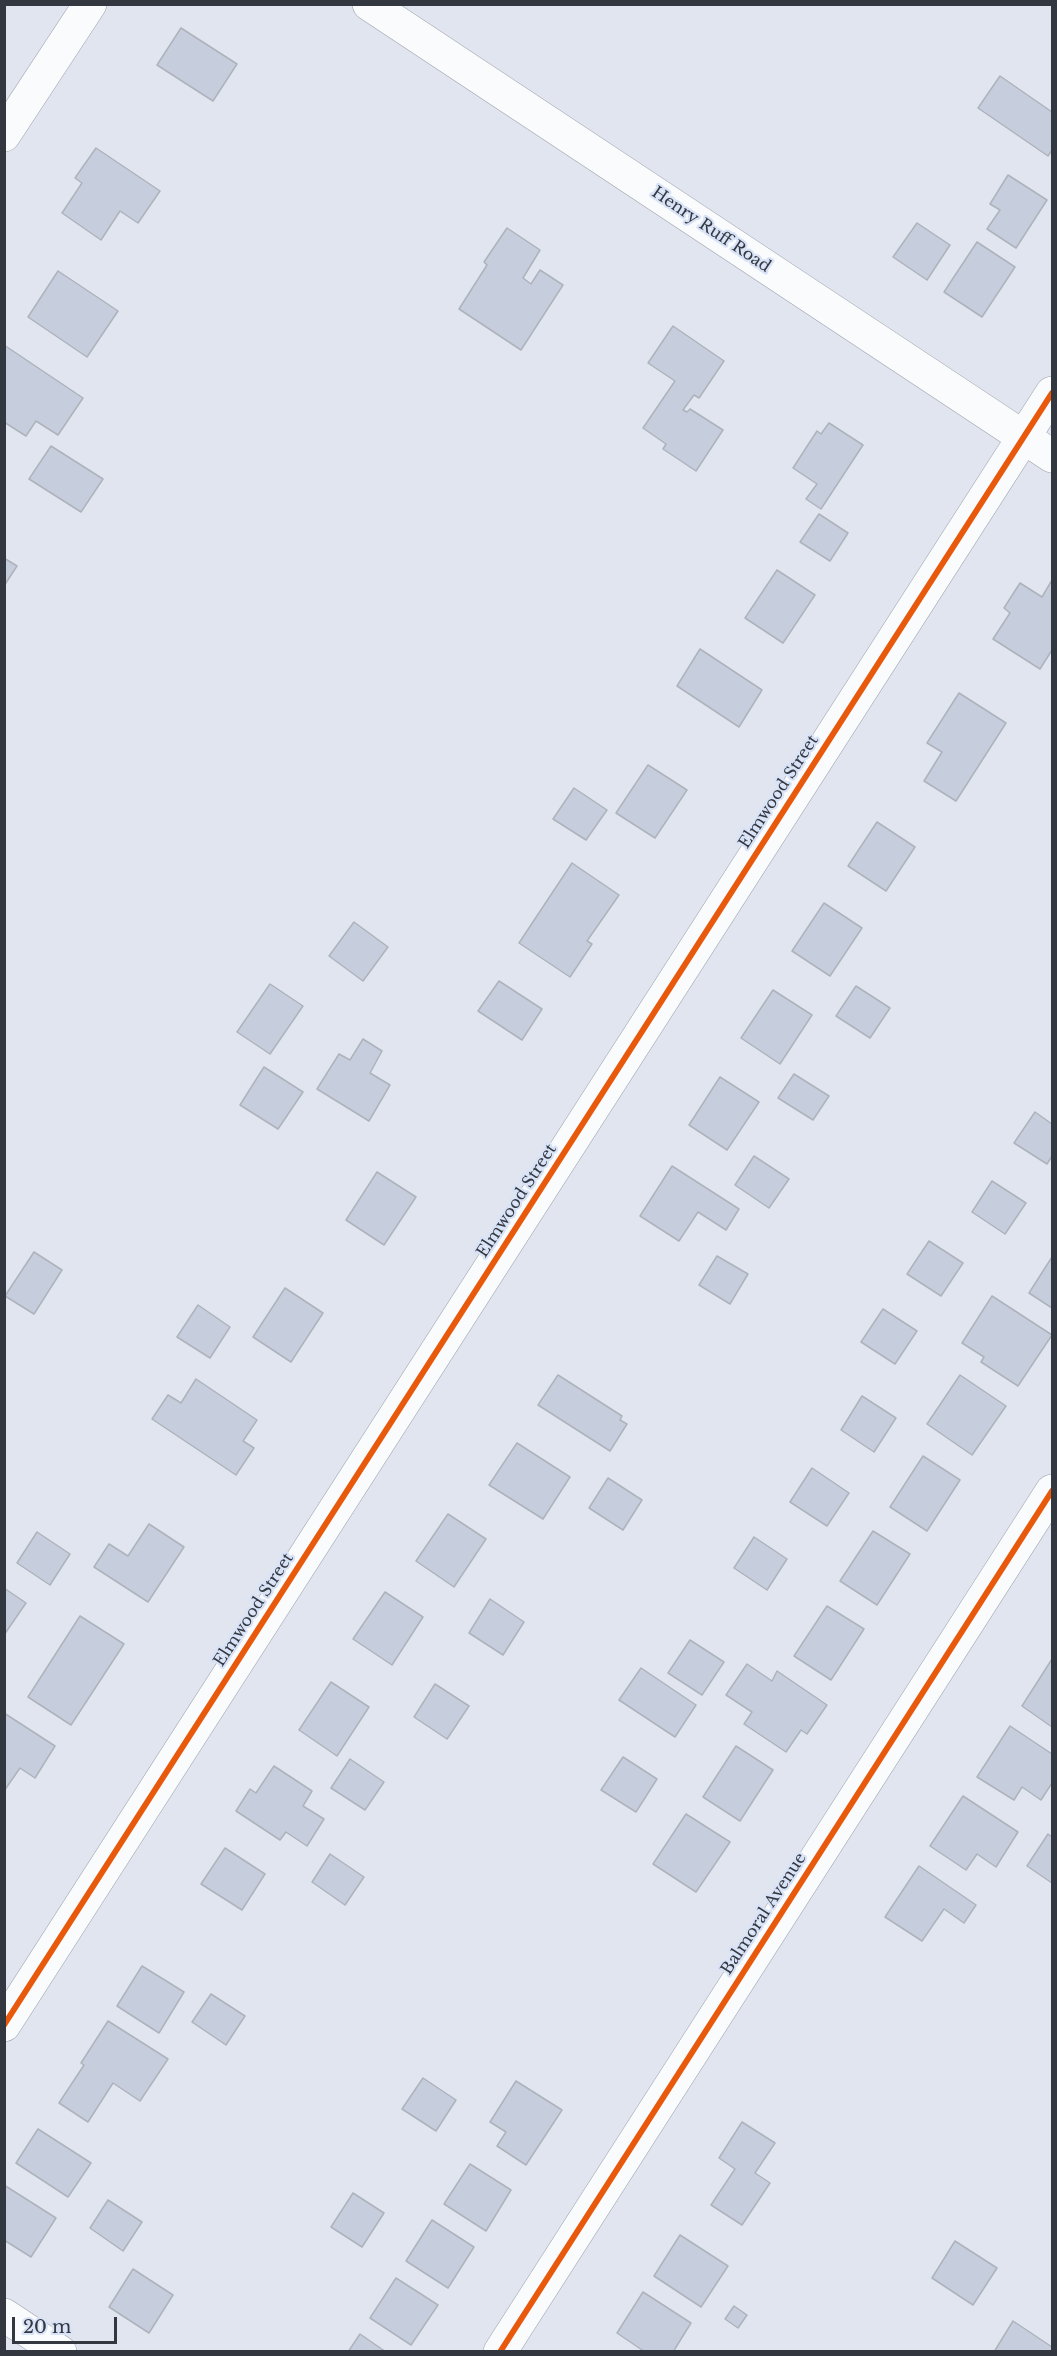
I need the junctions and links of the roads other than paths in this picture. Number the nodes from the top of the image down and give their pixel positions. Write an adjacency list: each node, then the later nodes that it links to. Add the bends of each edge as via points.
1 (90, 4): 3 (street)
2 (369, 4): 5 (street, Henry Ruff Road)
3 (4, 135)
4 (1053, 393): 5 (street, Elmwood Street)
5 (1023, 437): 6 (street, Henry Ruff Road); 8 (street, Elmwood Street)
6 (1053, 456)
7 (1053, 1491): 11 (street, Balmoral Avenue)
8 (4, 2025)
9 (4, 2315): 10 (street)
10 (60, 2352)
11 (500, 2352)

